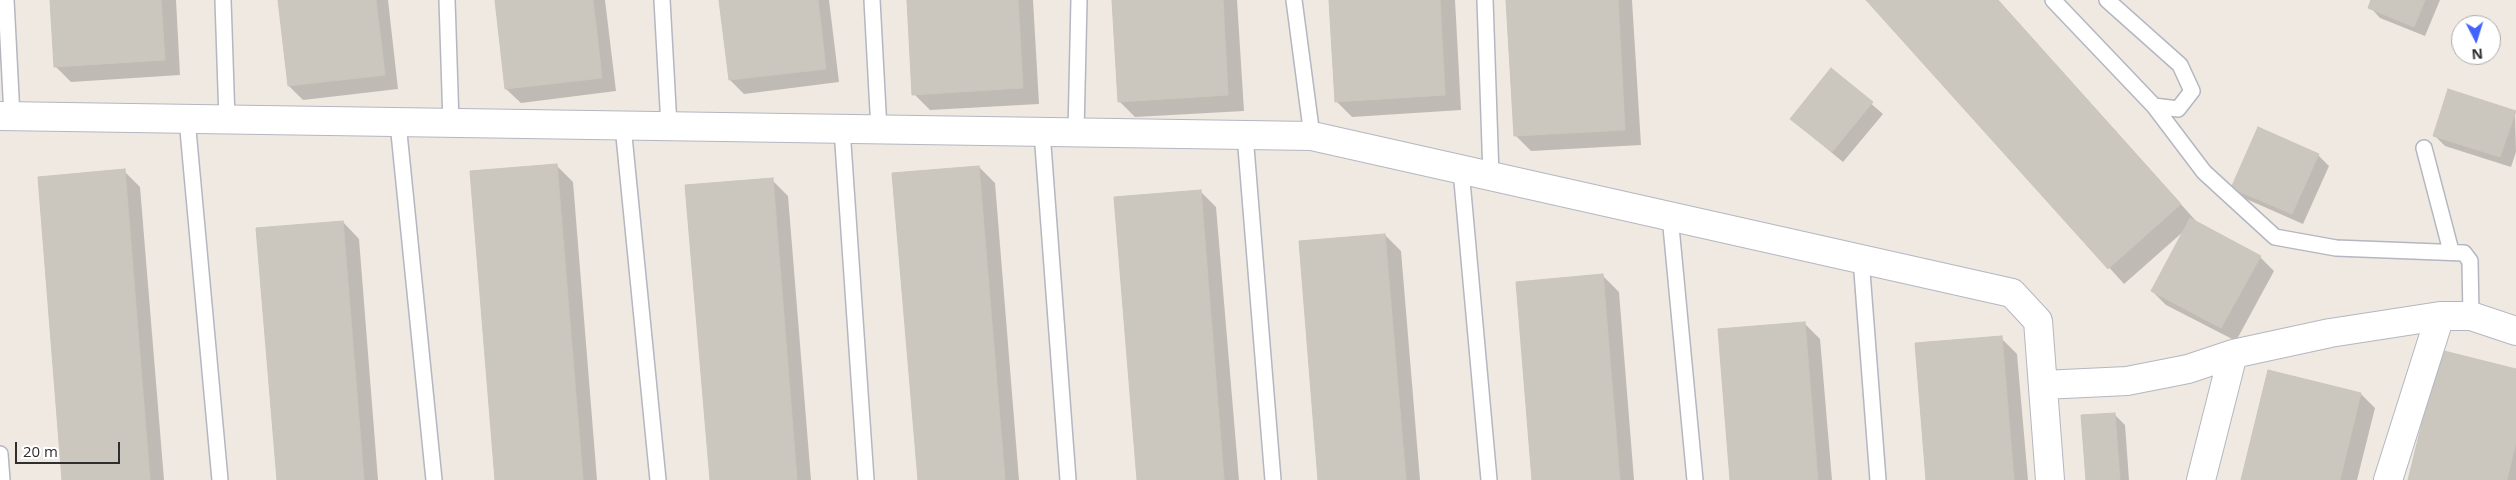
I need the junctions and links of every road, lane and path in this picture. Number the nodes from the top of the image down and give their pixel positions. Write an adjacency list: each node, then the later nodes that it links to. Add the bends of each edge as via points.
1 (6, 0): 12 (lane)
2 (223, 0): 14 (lane)
3 (446, 0): 16 (lane)
4 (662, 0): 18 (lane)
5 (872, 0): 20 (lane)
6 (1079, 0): 22 (lane)
7 (1294, 0): 24 (lane)
8 (1485, 0): 27 (lane)
9 (2053, 0): 11 (lane)
10 (2107, 0): 11 (lane, via 2180,65 2192,90 2178,109)
11 (2154, 106): 29 (lane, via 2204,172 2275,237 2336,248)
12 (6, 116): 13 (street)
13 (187, 119): 14 (street); 38 (lane)
14 (227, 120): 15 (street)
15 (398, 123): 16 (street); 39 (lane)
16 (451, 123): 17 (street)
17 (623, 126): 18 (street); 40 (lane)
18 (669, 126): 19 (street)
19 (842, 129): 20 (street); 41 (lane)
20 (879, 130): 21 (street)
21 (1042, 132): 22 (street); 42 (lane)
22 (1076, 132): 23 (street)
23 (1245, 135): 24 (street); 43 (lane)
24 (1312, 136): 26 (street)
25 (2424, 148): 29 (lane)
26 (1461, 170): 27 (street); 44 (lane)
27 (1491, 176): 28 (street)
28 (1670, 216): 30 (street); 45 (lane)
29 (2451, 251): 32 (lane, via 2464,252 2470,261)
30 (1861, 259): 35 (street, via 2012,293 2038,322); 46 (lane)
31 (2440, 316): 32 (street); 34 (street); 49 (street)
32 (2471, 316): 33 (street)
33 (2516, 332)
34 (2233, 354): 35 (street, via 2188,369 2127,381); 48 (street)
35 (2043, 386): 47 (street)
36 (0, 454): 37 (lane)
37 (2, 480)
38 (220, 480)
39 (434, 480)
40 (658, 480)
41 (866, 480)
42 (1068, 480)
43 (1273, 480)
44 (1489, 480)
45 (1695, 480)
46 (1878, 480)
47 (2050, 480)
48 (2202, 480)
49 (2388, 480)

